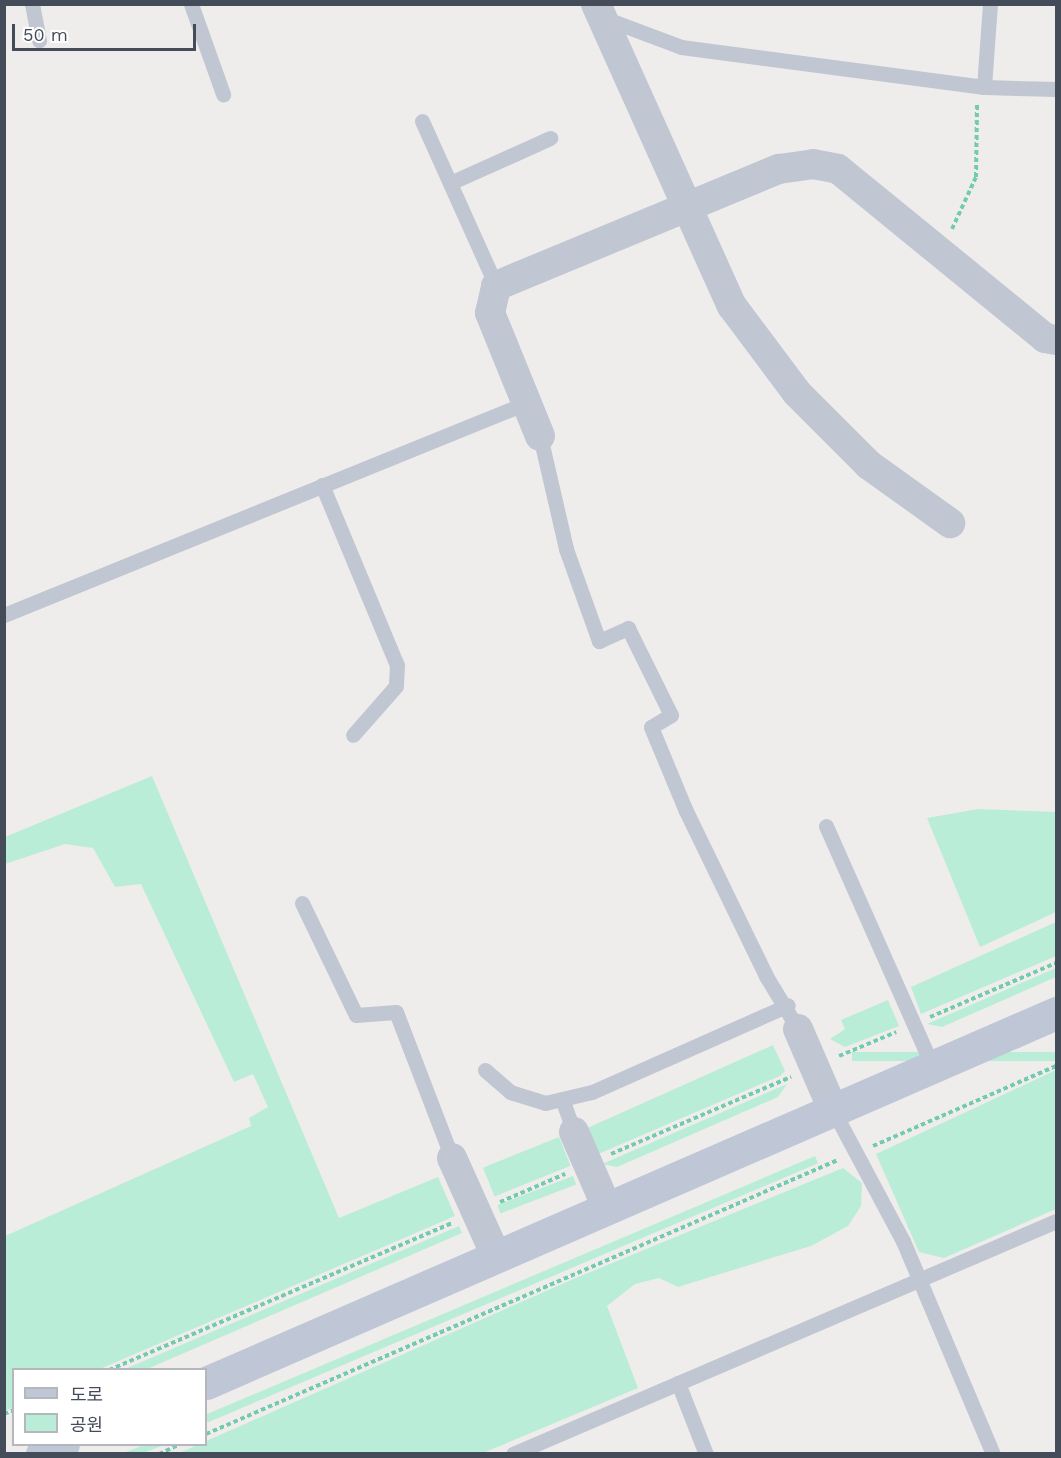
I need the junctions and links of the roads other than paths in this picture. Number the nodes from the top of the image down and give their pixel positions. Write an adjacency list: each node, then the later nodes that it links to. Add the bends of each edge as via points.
1 (32, 4): 5 (lane)
2 (191, 4): 8 (lane)
3 (990, 4): 6 (lane)
4 (599, 11): 6 (lane, via 681,46); 12 (street)
5 (39, 40)
6 (984, 87): 7 (lane)
7 (1056, 89)
8 (223, 94)
9 (422, 122): 11 (lane)
10 (550, 138): 11 (lane)
11 (450, 183): 13 (lane)
12 (690, 207): 13 (street); 14 (street, via 778,168 813,164 838,169 1045,338); 18 (street, via 732,306 797,393 869,465)
13 (496, 286): 15 (street, via 490,314)
14 (1056, 340)
15 (526, 403): 16 (street); 17 (lane)
16 (540, 436): 24 (lane, via 566,549 599,641 628,628 670,715 651,727 686,811 766,976)
17 (322, 485): 19 (lane); 20 (lane, via 397,665 396,686)
18 (950, 523)
19 (4, 615)
20 (353, 735)
21 (826, 826): 25 (lane)
22 (302, 903): 30 (lane, via 356,1015 396,1012)
23 (1056, 1013): 25 (main road)
24 (793, 1017): 27 (lane, via 592,1092); 28 (street)
25 (933, 1067): 28 (main road)
26 (485, 1070): 27 (lane, via 510,1092 545,1103)
27 (561, 1099): 29 (lane)
28 (833, 1110): 31 (main road); 34 (lane)
29 (574, 1132): 31 (street)
30 (452, 1158): 33 (street)
31 (607, 1208): 33 (main road)
32 (1056, 1221): 34 (lane)
33 (496, 1256): 35 (main road)
34 (920, 1280): 36 (lane); 41 (lane)
35 (207, 1383)
36 (678, 1383): 39 (lane); 40 (lane)
37 (59, 1446): 38 (main road)
38 (42, 1454)
39 (513, 1454)
40 (706, 1454)
41 (993, 1454)

